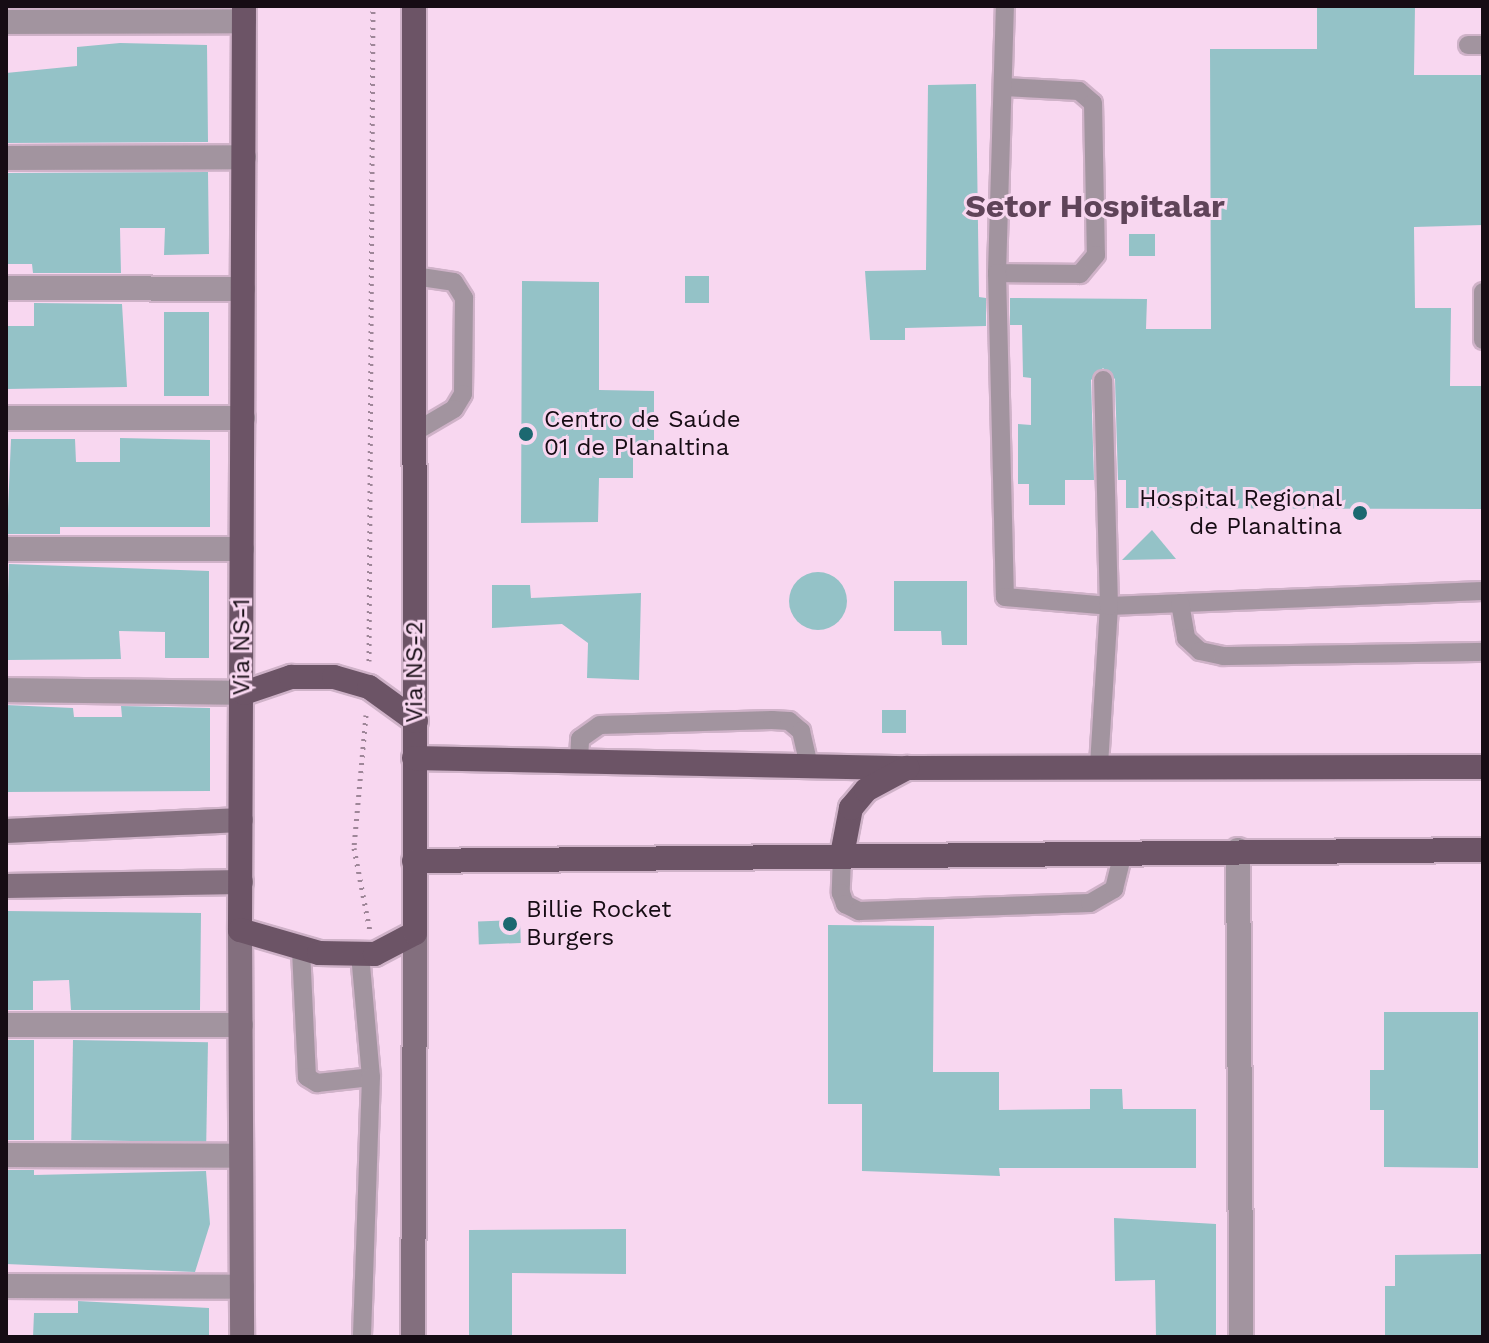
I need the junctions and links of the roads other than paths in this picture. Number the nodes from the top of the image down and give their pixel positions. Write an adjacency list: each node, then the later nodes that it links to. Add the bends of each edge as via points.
1 (414, 6): 9 (main road, Via NS-2)
2 (1005, 6): 5 (lane)
3 (244, 13): 4 (street); 6 (main road, Via NS-1)
4 (6, 22)
5 (1004, 87): 8 (lane); 8 (lane, via 1089,95 1096,255 1080,274)
6 (244, 157): 7 (street); 11 (main road, Via NS-1)
7 (6, 158)
8 (997, 273): 22 (lane, via 1005,597)
9 (414, 276): 17 (main road, Via NS-2); 17 (lane, via 454,282 464,298 463,394 454,409)
10 (6, 288): 11 (street)
11 (243, 289): 16 (main road, Via NS-1)
12 (1483, 292): 13 (lane)
13 (1483, 340)
14 (1103, 380): 22 (lane)
15 (6, 418): 16 (street)
16 (243, 418): 19 (main road, Via NS-1)
17 (415, 432): 26 (main road, Via NS-2)
18 (6, 549): 19 (street)
19 (242, 549): 25 (main road, Via NS-1)
20 (1483, 591): 21 (lane)
21 (1180, 603): 22 (lane); 23 (lane, via 1186,638 1200,651 1223,656)
22 (1109, 606): 30 (lane)
23 (1483, 652)
24 (6, 690): 25 (street)
25 (244, 693): 26 (main road, via 291,677 334,677 369,687); 33 (main road, Via NS-1)
26 (416, 721): 27 (main road, Via NS-2)
27 (414, 758): 28 (main road); 39 (main road, Via NS-2)
28 (579, 760): 29 (main road); 29 (lane, via 580,739 600,725 772,720 789,721 801,731)
29 (808, 762): 32 (main road)
30 (1099, 765): 31 (main road); 32 (main road)
31 (1483, 767)
32 (907, 768): 38 (main road, via 866,790 851,808)
33 (241, 820): 34 (street); 40 (main road, Via NS-1)
34 (6, 831)
35 (1238, 850): 36 (main road); 37 (main road); 56 (street)
36 (1483, 850)
37 (1123, 852): 38 (main road); 38 (lane, via 1114,889 1090,903 859,911 845,904 841,893)
38 (842, 855): 39 (main road)
39 (414, 861): 43 (main road, Via NS-2)
40 (241, 882): 41 (street); 42 (main road, Via NS-1)
41 (6, 886)
42 (240, 930): 44 (main road); 47 (street, Via NS-1)
43 (415, 933): 45 (main road, via 375,954); 55 (street, Via NS-2)
44 (301, 950): 45 (main road); 48 (lane, via 307,1077 317,1083)
45 (360, 954): 48 (lane)
46 (6, 1025): 47 (street)
47 (241, 1025): 50 (street, Via NS-1)
48 (371, 1077): 54 (lane)
49 (6, 1155): 50 (street)
50 (241, 1156): 52 (street, Via NS-1)
51 (6, 1286): 52 (street)
52 (242, 1287): 53 (street)
53 (242, 1337)
54 (362, 1337)
55 (413, 1337)
56 (1241, 1337)

